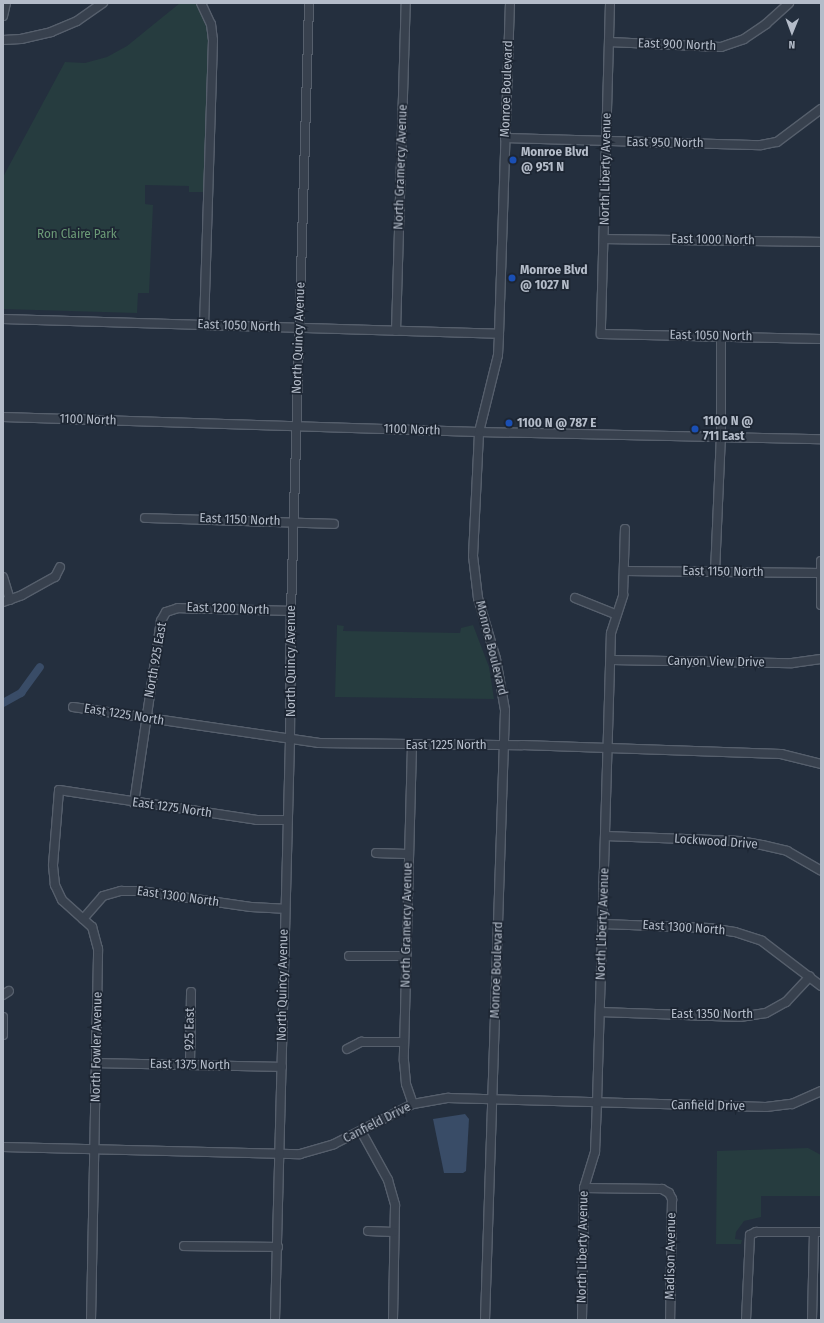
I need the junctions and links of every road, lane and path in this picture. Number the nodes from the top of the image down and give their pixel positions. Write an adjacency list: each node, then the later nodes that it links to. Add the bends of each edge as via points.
1 (6, 3): 9 (street)
2 (103, 3): 10 (street, via 78,21 51,32)
3 (201, 3): 18 (street, via 211,24 213,40)
4 (309, 3): 19 (street, North Quincy Avenue)
5 (406, 3): 20 (street, North Gramercy Avenue)
6 (510, 3): 13 (street, Monroe Boulevard)
7 (610, 3): 11 (street, North Liberty Avenue)
8 (789, 3): 11 (street, East 900 North, via 766,24 744,39 721,47)
9 (3, 16)
10 (3, 40)
11 (609, 42): 14 (street, North Liberty Avenue)
12 (821, 109): 14 (street, East 950 North, via 777,142 761,146)
13 (505, 138): 14 (street, East 950 North); 21 (street, Monroe Boulevard)
14 (607, 142): 15 (street, North Liberty Avenue)
15 (604, 239): 16 (street, East 1000 North); 22 (street, North Liberty Avenue)
16 (821, 242)
17 (3, 319): 18 (street, East 1050 North)
18 (204, 325): 19 (street, East 1050 North)
19 (300, 328): 20 (street, East 1050 North); 26 (street, North Quincy Avenue)
20 (396, 331): 21 (street, East 1050 North)
21 (499, 334): 27 (street, Monroe Boulevard, via 498,355)
22 (601, 334): 23 (street, East 1050 North)
23 (721, 336): 24 (street, East 1050 North); 28 (street)
24 (821, 339)
25 (3, 417): 26 (street, 1100 North)
26 (296, 427): 27 (street, 1100 North); 31 (street, North Quincy Avenue)
27 (478, 432): 28 (street, 1100 North); 52 (street, Monroe Boulevard, via 473,556 478,598 502,686)
28 (721, 437): 29 (street, 1100 North); 37 (street)
29 (821, 439)
30 (145, 518): 31 (street, East 1150 North)
31 (294, 522): 32 (street, East 1150 North); 43 (street, North Quincy Avenue)
32 (334, 524)
33 (625, 529): 36 (street, North Liberty Avenue)
34 (821, 560): 38 (street)
35 (60, 566): 41 (street, via 55,577)
36 (625, 572): 37 (street, East 1150 North); 45 (street, North Liberty Avenue, via 623,595)
37 (715, 572): 38 (street, East 1150 North)
38 (820, 573): 42 (street)
39 (3, 577): 41 (street)
40 (575, 598): 45 (street)
41 (7, 601)
42 (821, 605)
43 (291, 611): 44 (street, East 1200 North, via 178,608); 50 (street, North Quincy Avenue)
44 (166, 612): 49 (street, North 925 East, via 161,621)
45 (615, 614): 47 (street, North Liberty Avenue, via 611,633)
46 (821, 659): 47 (street, Canyon View Drive, via 792,663)
47 (612, 660): 53 (street, North Liberty Avenue)
48 (73, 707): 49 (street, East 1225 North)
49 (146, 719): 50 (street, East 1225 North); 56 (street, North 925 East)
50 (290, 740): 51 (street, East 1225 North); 57 (street, North Quincy Avenue)
51 (412, 745): 52 (street, East 1225 North); 60 (street, North Gramercy Avenue)
52 (505, 745): 53 (street, East 1225 North); 79 (street, Monroe Boulevard)
53 (609, 748): 54 (street, East 1225 North, via 781,754); 58 (street, North Liberty Avenue)
54 (821, 764)
55 (59, 790): 56 (street, East 1275 North); 63 (street, North Fowler Avenue, via 53,864 56,885 62,900)
56 (134, 803): 57 (street, East 1275 North, via 257,820)
57 (287, 820): 62 (street, North Quincy Avenue)
58 (605, 836): 61 (street, Lockwood Drive, via 762,845 787,851); 64 (street, North Liberty Avenue)
59 (376, 853): 60 (street)
60 (408, 854): 66 (street, North Gramercy Avenue)
61 (821, 871)
62 (284, 909): 63 (street, East 1300 North, via 251,907 140,891 121,891 103,896); 77 (street, North Quincy Avenue)
63 (83, 919): 75 (street, North Fowler Avenue, via 92,927 98,949)
64 (603, 924): 67 (street, East 1300 North, via 709,928 735,932 762,941); 70 (street, North Liberty Avenue)
65 (349, 956): 66 (street)
66 (406, 956): 73 (street, North Gramercy Avenue)
67 (810, 976): 68 (street, East 1300 North); 70 (street, East 1350 North, via 786,1002 766,1013 740,1017)
68 (821, 986)
69 (192, 992): 76 (street, 925 East)
70 (600, 1012): 80 (street, North Liberty Avenue)
71 (3, 1017): 72 (street)
72 (3, 1035)
73 (404, 1042): 74 (street, via 361,1042); 81 (street, North Gramercy Avenue, via 406,1084)
74 (347, 1049)
75 (97, 1063): 76 (street, East 1375 North); 84 (street, North Fowler Avenue)
76 (190, 1065): 77 (street, East 1375 North)
77 (282, 1067): 85 (street, North Quincy Avenue)
78 (821, 1091): 80 (street, Canfield Drive, via 792,1104 766,1107)
79 (492, 1098): 80 (street, Canfield Drive); 81 (street, Canfield Drive, via 448,1098); 95 (street, Monroe Boulevard)
80 (597, 1103): 86 (street, North Liberty Avenue, via 595,1152)
81 (413, 1104): 82 (street, Canfield Drive)
82 (361, 1131): 85 (street, Canfield Drive, via 320,1150); 88 (street, via 388,1180 395,1205)
83 (3, 1147): 84 (street, Canfield Drive)
84 (95, 1149): 85 (street, Canfield Drive); 92 (street, North Fowler Avenue)
85 (281, 1153): 91 (street, North Quincy Avenue)
86 (584, 1188): 96 (street, North Liberty Avenue); 97 (street, Madison Avenue, via 662,1189 669,1193 672,1199)
87 (368, 1231): 88 (street)
88 (394, 1232): 94 (street)
89 (817, 1232): 98 (street, via 750,1234); 99 (street)
90 (184, 1246): 91 (street)
91 (278, 1247): 93 (street, North Quincy Avenue)
92 (91, 1320)
93 (275, 1320)
94 (393, 1320)
95 (485, 1320)
96 (582, 1320)
97 (670, 1320)
98 (746, 1320)
99 (812, 1320)

